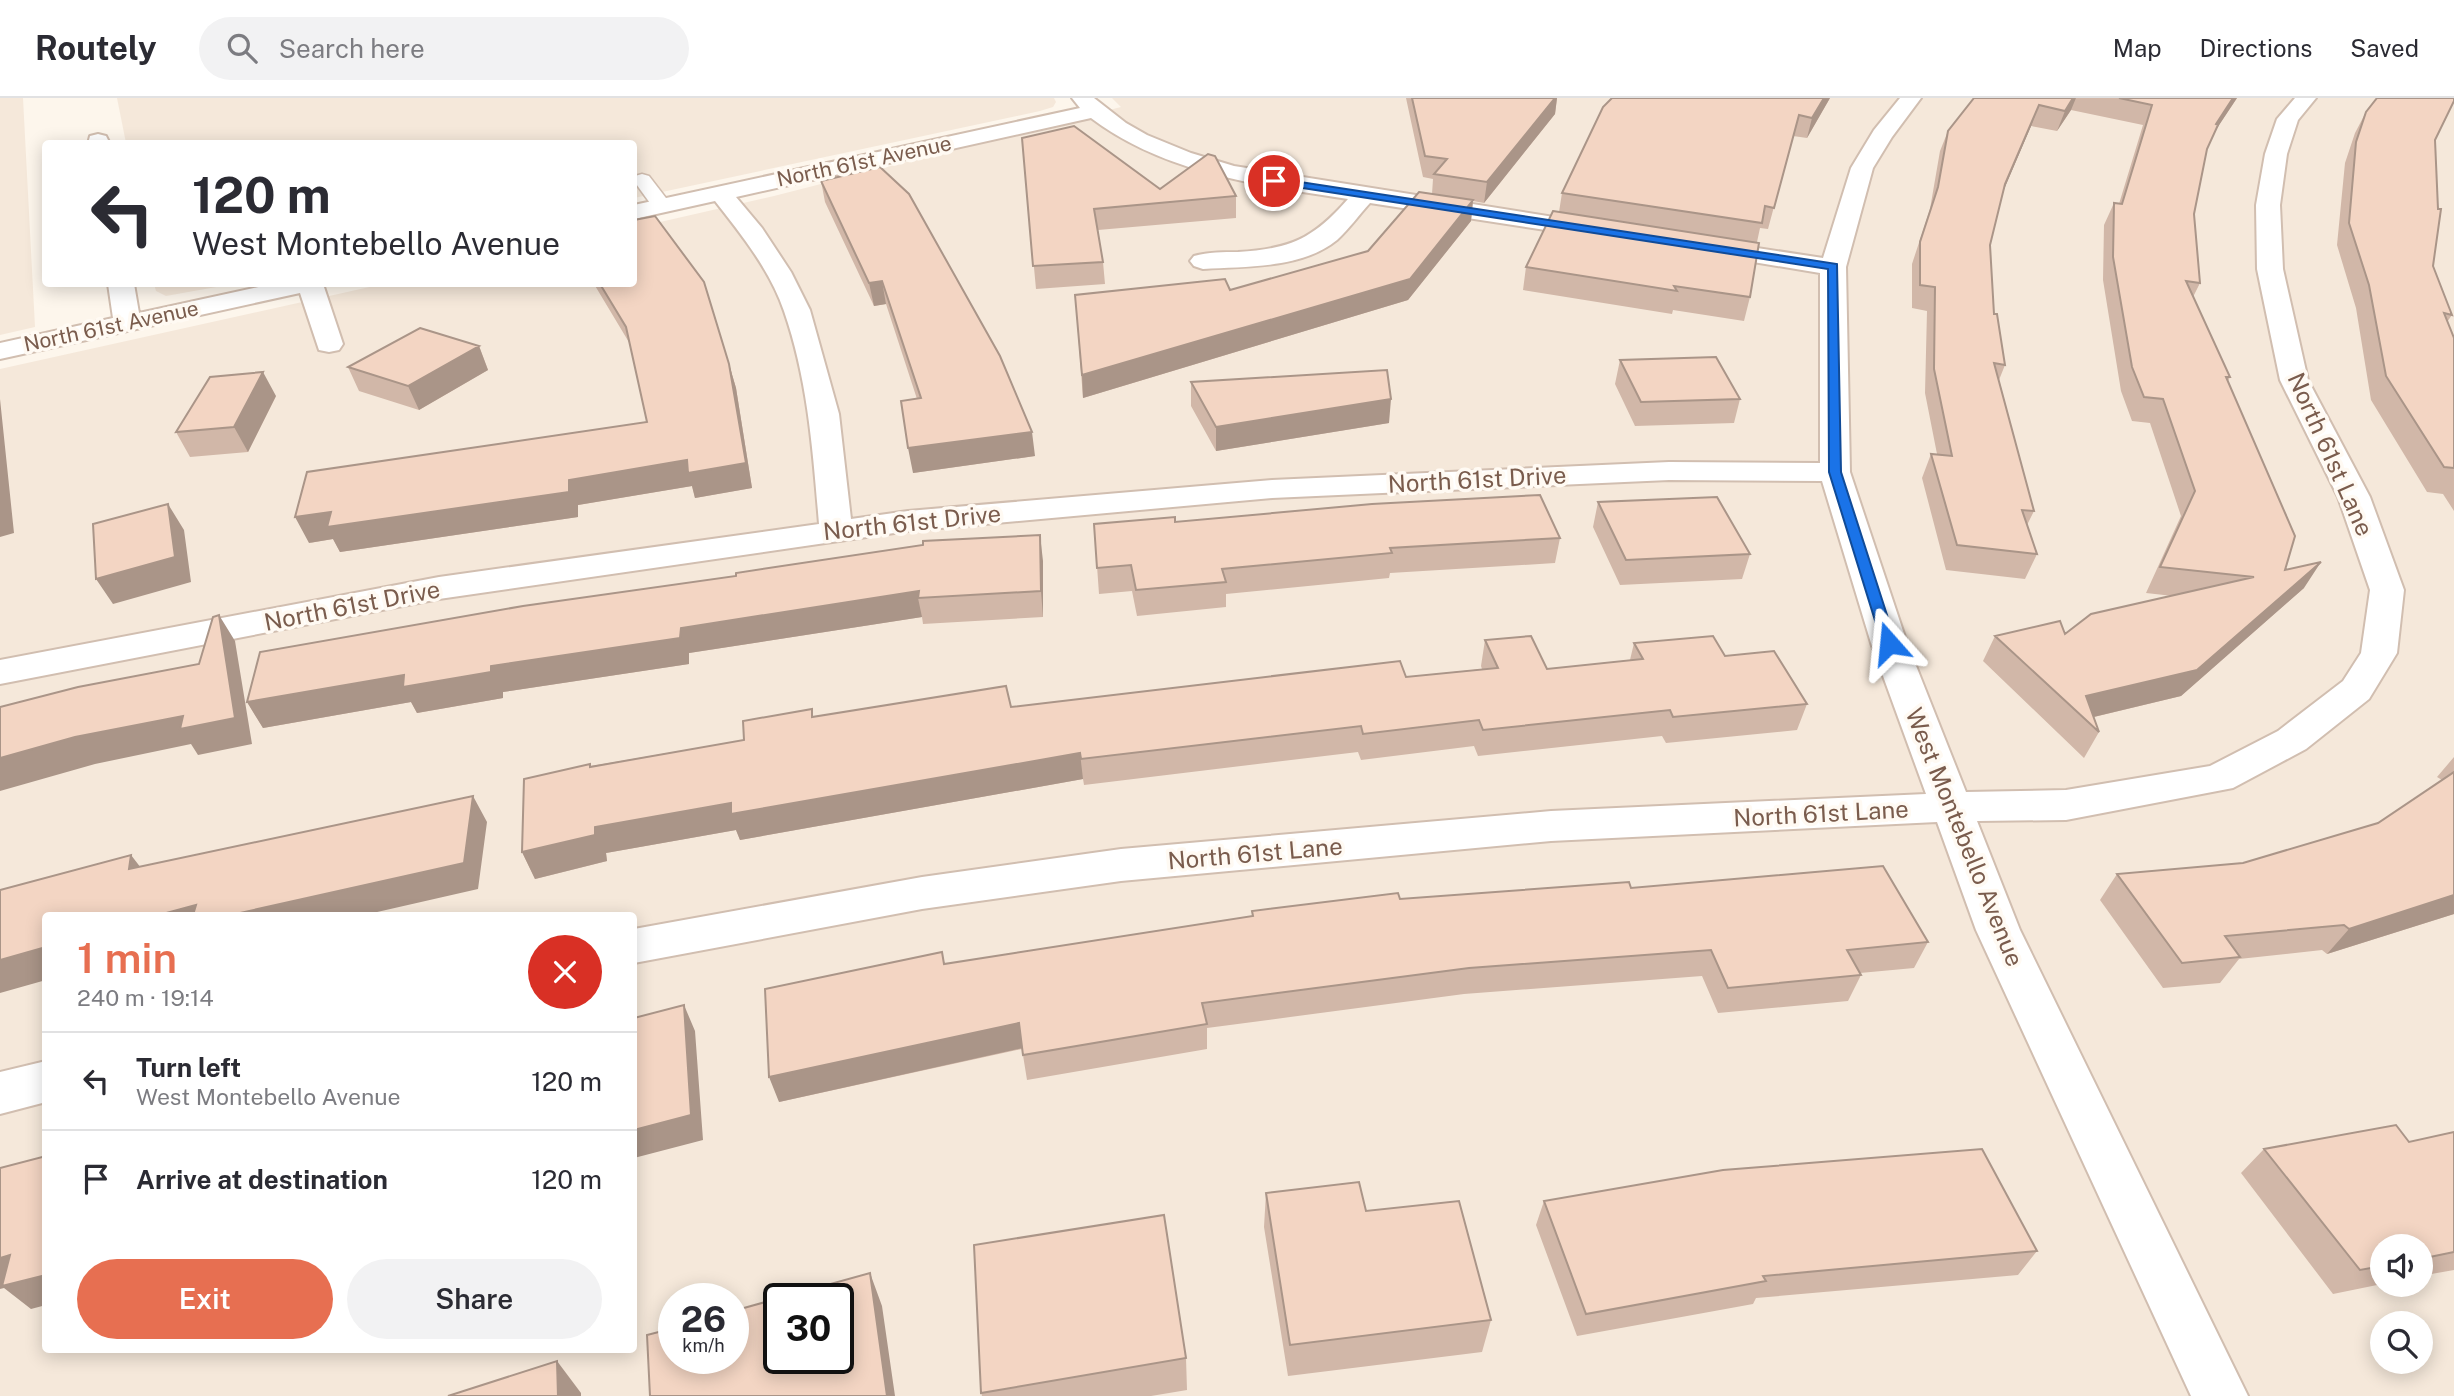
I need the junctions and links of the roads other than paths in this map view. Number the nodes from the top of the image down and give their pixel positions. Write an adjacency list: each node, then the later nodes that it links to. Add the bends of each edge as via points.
1 (1911, 98): 12 (street, via 1862,168)
2 (2306, 98): 22 (street, North 61st Lane, via 2288,119 2276,155 2268,205 2270,269 2294,380 2354,496 2387,590 2379,653 2356,690 2292,740 2219,778 2066,805)
3 (1088, 104): 5 (street, North 61st Avenue); 6 (street, via 1153,147 1197,164)
4 (642, 180): 7 (lane)
5 (721, 193): 7 (street, North 61st Avenue); 20 (street, via 766,252 797,310 824,414)
6 (1364, 195): 9 (street); 11 (street, via 1325,236 1306,245 1273,256)
7 (662, 206): 8 (street, North 61st Avenue)
8 (637, 211)
9 (1626, 235)
10 (1681, 244): 12 (street)
11 (1203, 261)
12 (1833, 267): 19 (street, West Montebello Avenue)
13 (121, 287): 16 (street)
14 (293, 287): 16 (street, North 61st Avenue)
15 (308, 287): 17 (street)
16 (127, 323): 18 (street, North 61st Avenue)
17 (329, 344)
18 (0, 351)
19 (1835, 472): 20 (street, North 61st Drive, via 1655,471 1272,489); 22 (street, West Montebello Avenue, via 1889,643)
20 (836, 530): 21 (street, North 61st Drive, via 439,588)
21 (0, 672)
22 (1952, 807): 23 (street, North 61st Lane, via 1551,826 1121,866 922,893); 26 (street, West Montebello Avenue, via 1998,930)
23 (637, 945)
24 (42, 1082): 25 (street)
25 (0, 1093)
26 (2220, 1396)

